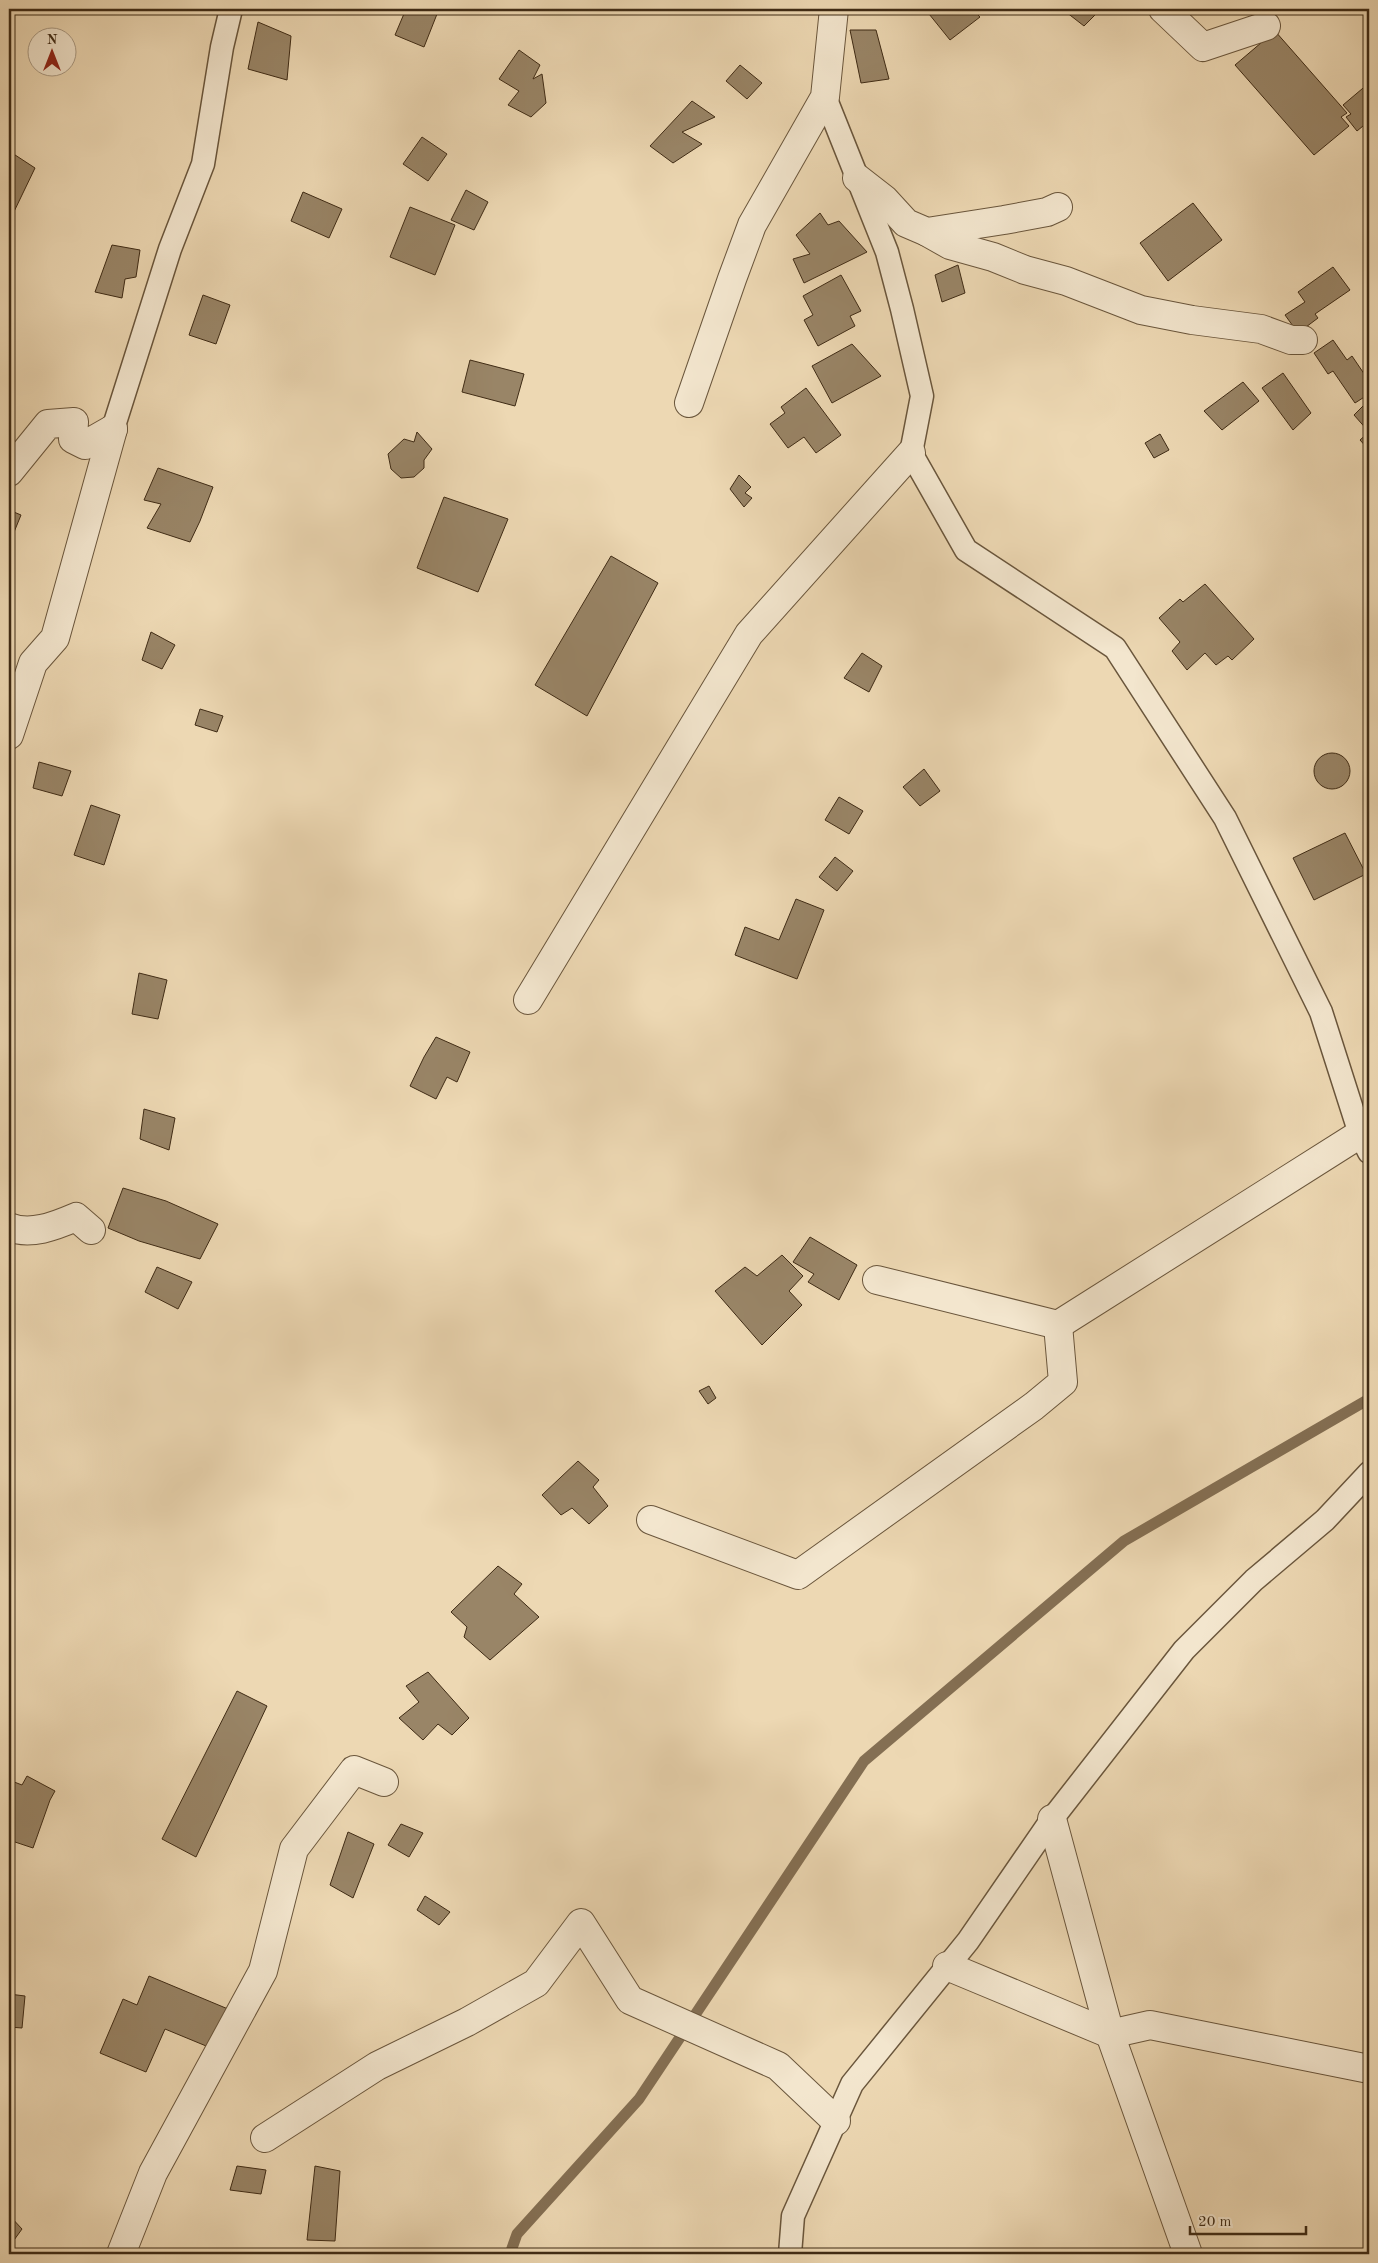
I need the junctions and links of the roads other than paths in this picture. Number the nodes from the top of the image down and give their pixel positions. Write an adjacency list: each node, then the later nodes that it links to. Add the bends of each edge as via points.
1 (231, 9): 11 (lane, via 203,164 170,249)
2 (834, 9): 5 (street)
3 (1163, 9): 4 (street, via 1203,47)
4 (1266, 26)
5 (825, 97): 6 (lane); 10 (street, via 752,225)
6 (857, 178): 8 (street, via 884,199 906,223); 12 (lane, via 886,252 922,396)
7 (1058, 207): 8 (street, via 1047,212)
8 (927, 232): 9 (street, via 950,245 1066,281 1142,310 1260,329 1291,340)
9 (1303, 340)
10 (689, 403)
11 (112, 429): 13 (street, via 85,445 73,439 74,422 48,424); 14 (street, via 55,638 33,663)
12 (911, 453): 15 (street, via 749,634); 16 (lane, via 966,550 1116,648 1225,818 1321,1012)
13 (9, 472)
14 (9, 735)
15 (528, 1000)
16 (1365, 1143): 20 (street)
17 (9, 1227): 18 (street, via 18,1231 51,1228 76,1217)
18 (91, 1230)
19 (877, 1280): 20 (street)
20 (1058, 1325): 22 (street, via 1063,1382 798,1574)
21 (1369, 1473): 24 (lane, via 1325,1520 1254,1580 1184,1650)
22 (651, 1520)
23 (384, 1782): 30 (street, via 354,1770 294,1849 263,1971 153,2173)
24 (1052, 1819): 25 (lane, via 968,1941); 26 (street)
25 (947, 1966): 26 (street); 28 (lane, via 852,2084)
26 (1110, 2034): 27 (street, via 1150,2025); 32 (street)
27 (1369, 2068)
28 (836, 2121): 29 (street, via 778,2066 630,2000 581,1923 536,1983 468,2022 377,2066); 31 (lane, via 794,2216)
29 (264, 2138)
30 (121, 2254)
31 (790, 2254)
32 (1188, 2254)

